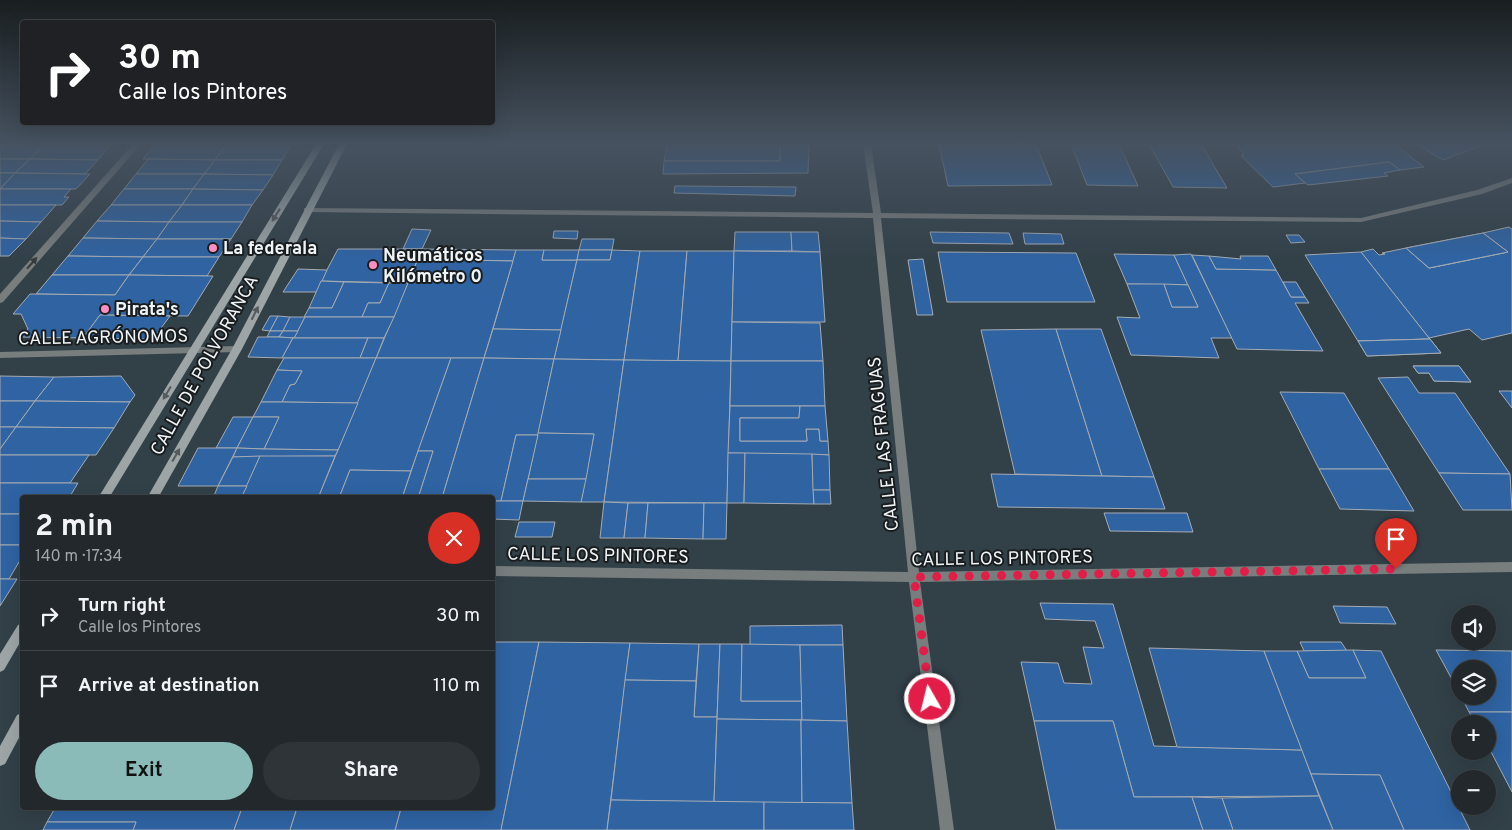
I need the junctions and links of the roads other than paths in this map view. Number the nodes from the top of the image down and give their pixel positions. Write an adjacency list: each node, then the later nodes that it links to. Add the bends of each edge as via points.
1 (102, 183): 8 (street, one-way to 1)
2 (296, 183): 10 (street, CALLE DE POLVORANCA, one-way to 10)
3 (322, 183): 6 (street, CALLE DE POLVORANCA)
4 (872, 183): 7 (street, CALLE LAS FRAGUAS)
5 (1504, 183): 7 (street, via 1479,192 1361,220)
6 (307, 210): 7 (street); 9 (street, CALLE DE POLVORANCA, one-way to 6)
7 (877, 216): 16 (street, CALLE LAS FRAGUAS)
8 (0, 300)
9 (237, 349): 10 (street, CALLE AGRÓNOMOS); 13 (street, CALLE DE POLVORANCA, one-way to 9)
10 (192, 351): 11 (street, CALLE AGRÓNOMOS); 12 (street, CALLE DE POLVORANCA, one-way to 12)
11 (0, 355)
12 (105, 495)
13 (154, 495)
14 (1512, 567): 16 (street, CALLE LOS PINTORES)
15 (495, 571): 16 (street, CALLE LOS PINTORES)
16 (914, 577): 21 (street, CALLE LAS FRAGUAS)
17 (20, 632): 18 (street)
18 (0, 666)
19 (20, 724): 20 (street)
20 (0, 759)
21 (947, 830)

